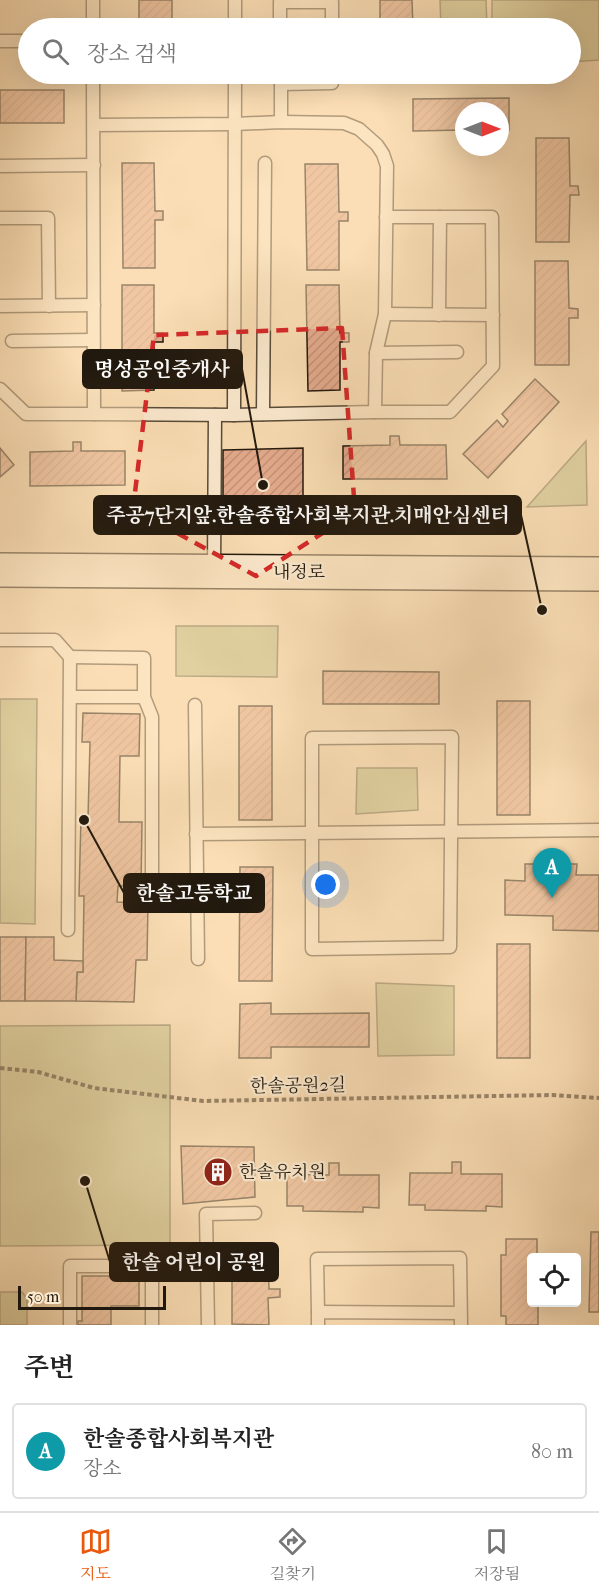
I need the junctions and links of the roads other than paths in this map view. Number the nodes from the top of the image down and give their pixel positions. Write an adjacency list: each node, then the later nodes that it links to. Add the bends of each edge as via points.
1 (93, 0): 3 (lane)
2 (235, 0): 4 (lane)
3 (93, 18)
4 (235, 18)
5 (280, 18): 6 (lane, via 280,2 332,2)
6 (332, 18)
7 (0, 41): 8 (lane)
8 (18, 41)
9 (93, 84): 14 (lane)
10 (235, 84): 13 (lane)
11 (281, 84): 12 (lane)
12 (281, 122): 13 (lane); 18 (lane, via 344,123 359,129 377,145 387,166)
13 (235, 124): 14 (lane); 36 (lane)
14 (94, 125): 16 (lane)
15 (265, 163): 34 (lane)
16 (94, 165): 17 (lane); 21 (lane)
17 (0, 166)
18 (386, 217): 19 (lane); 24 (lane)
19 (440, 217): 25 (lane); 26 (lane, via 492,217)
20 (0, 218): 23 (lane, via 48,218)
21 (94, 305): 23 (lane); 27 (lane)
22 (0, 306): 23 (lane)
23 (49, 306)
24 (386, 314): 25 (lane); 30 (lane)
25 (439, 315): 26 (lane)
26 (493, 315): 32 (lane, via 493,366 450,412)
27 (93, 340): 28 (lane); 33 (lane)
28 (12, 341)
29 (457, 352): 30 (lane)
30 (376, 354): 32 (lane)
31 (0, 388): 33 (lane, via 26,414)
32 (375, 412): 34 (lane)
33 (94, 414): 35 (lane)
34 (263, 414): 36 (lane)
35 (215, 415): 36 (lane); 38 (lane)
36 (234, 415)
37 (0, 570): 38 (street, 내정로)
38 (214, 572): 39 (street, 내정로)
39 (599, 574)
40 (0, 640): 41 (lane, via 55,640)
41 (70, 657): 42 (lane); 43 (lane, via 144,658)
42 (70, 697): 43 (lane); 50 (lane)
43 (144, 697): 49 (lane, via 152,717)
44 (195, 705): 48 (lane)
45 (599, 830): 46 (lane)
46 (452, 832): 47 (lane); 47 (lane, via 452,736 312,738); 47 (lane, via 450,947 312,949)
47 (312, 833): 48 (lane)
48 (196, 834): 51 (lane)
49 (152, 893)
50 (68, 930)
51 (198, 959)
52 (255, 1213): 57 (lane, via 206,1214)
53 (318, 1319): 54 (lane); 54 (lane, via 317,1259 460,1258)
54 (460, 1319)
55 (70, 1325): 56 (lane, via 70,1266 152,1266)
56 (152, 1325)
57 (208, 1325)

